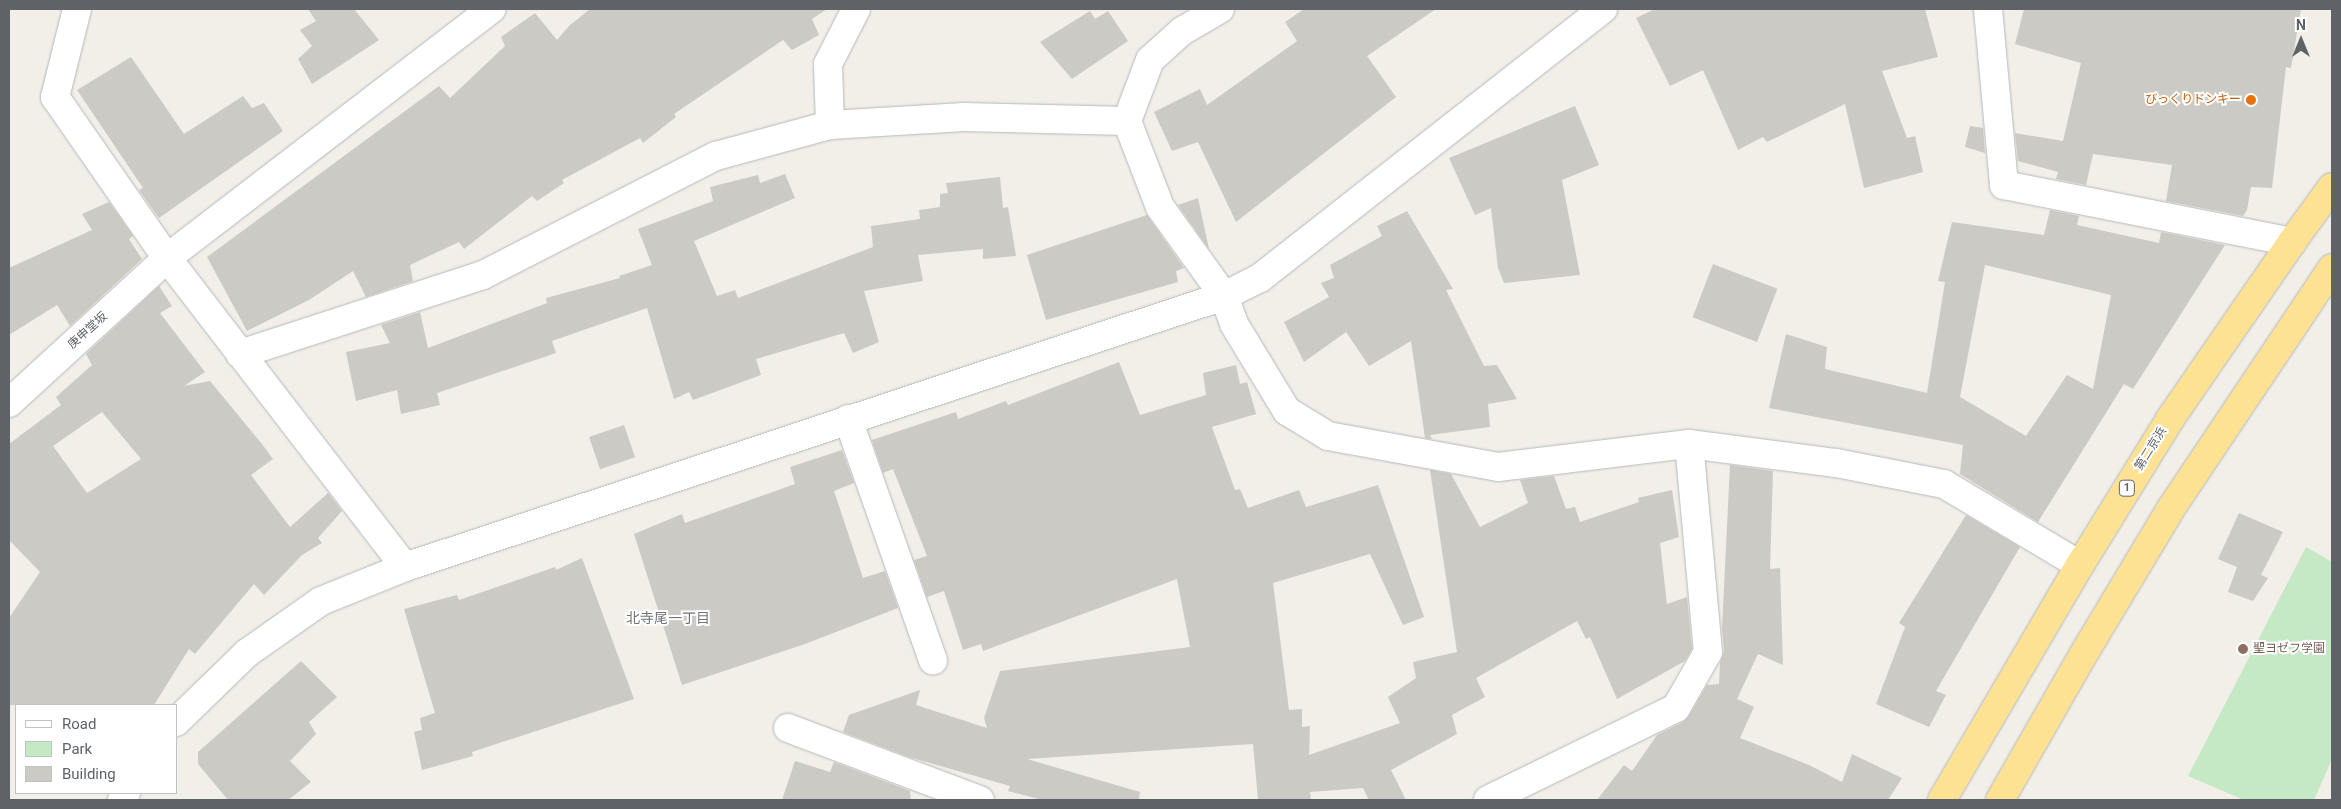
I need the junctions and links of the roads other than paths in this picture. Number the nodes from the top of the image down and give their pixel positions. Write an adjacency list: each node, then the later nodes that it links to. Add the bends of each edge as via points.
1 (77, 9): 11 (street, via 54,97)
2 (492, 9): 11 (street, 庚申堂坂)
3 (856, 9): 8 (street, via 828,64)
4 (1220, 9): 7 (street, via 1182,31 1150,60)
5 (1602, 9): 13 (street, via 1260,278)
6 (1988, 9): 10 (street, via 2004,185)
7 (1127, 121): 8 (street, via 964,117); 13 (street, via 1160,207)
8 (830, 125): 14 (street, via 716,156 483,275)
9 (2332, 187): 10 (highway, 第二京浜 / 1)
10 (2292, 242): 18 (highway, 第二京浜 / 1, via 2170,419)
11 (167, 258): 14 (street); 15 (street, 庚申堂坂)
12 (2332, 268): 26 (highway, via 2170,510)
13 (1224, 296): 16 (street); 17 (street, via 1234,324 1287,411 1328,436 1498,467)
14 (240, 354): 19 (street)
15 (9, 403)
16 (848, 419): 19 (street); 20 (street)
17 (1689, 444): 18 (street, via 1836,463 1944,484); 24 (street, via 1708,652 1704,660 1676,708)
18 (2080, 565): 25 (highway, 第二京浜 / 1)
19 (405, 567): 21 (street, via 322,601 247,653)
20 (933, 660)
21 (178, 720)
22 (788, 728): 23 (street)
23 (980, 800)
24 (1488, 800)
25 (1942, 800)
26 (2000, 800)

